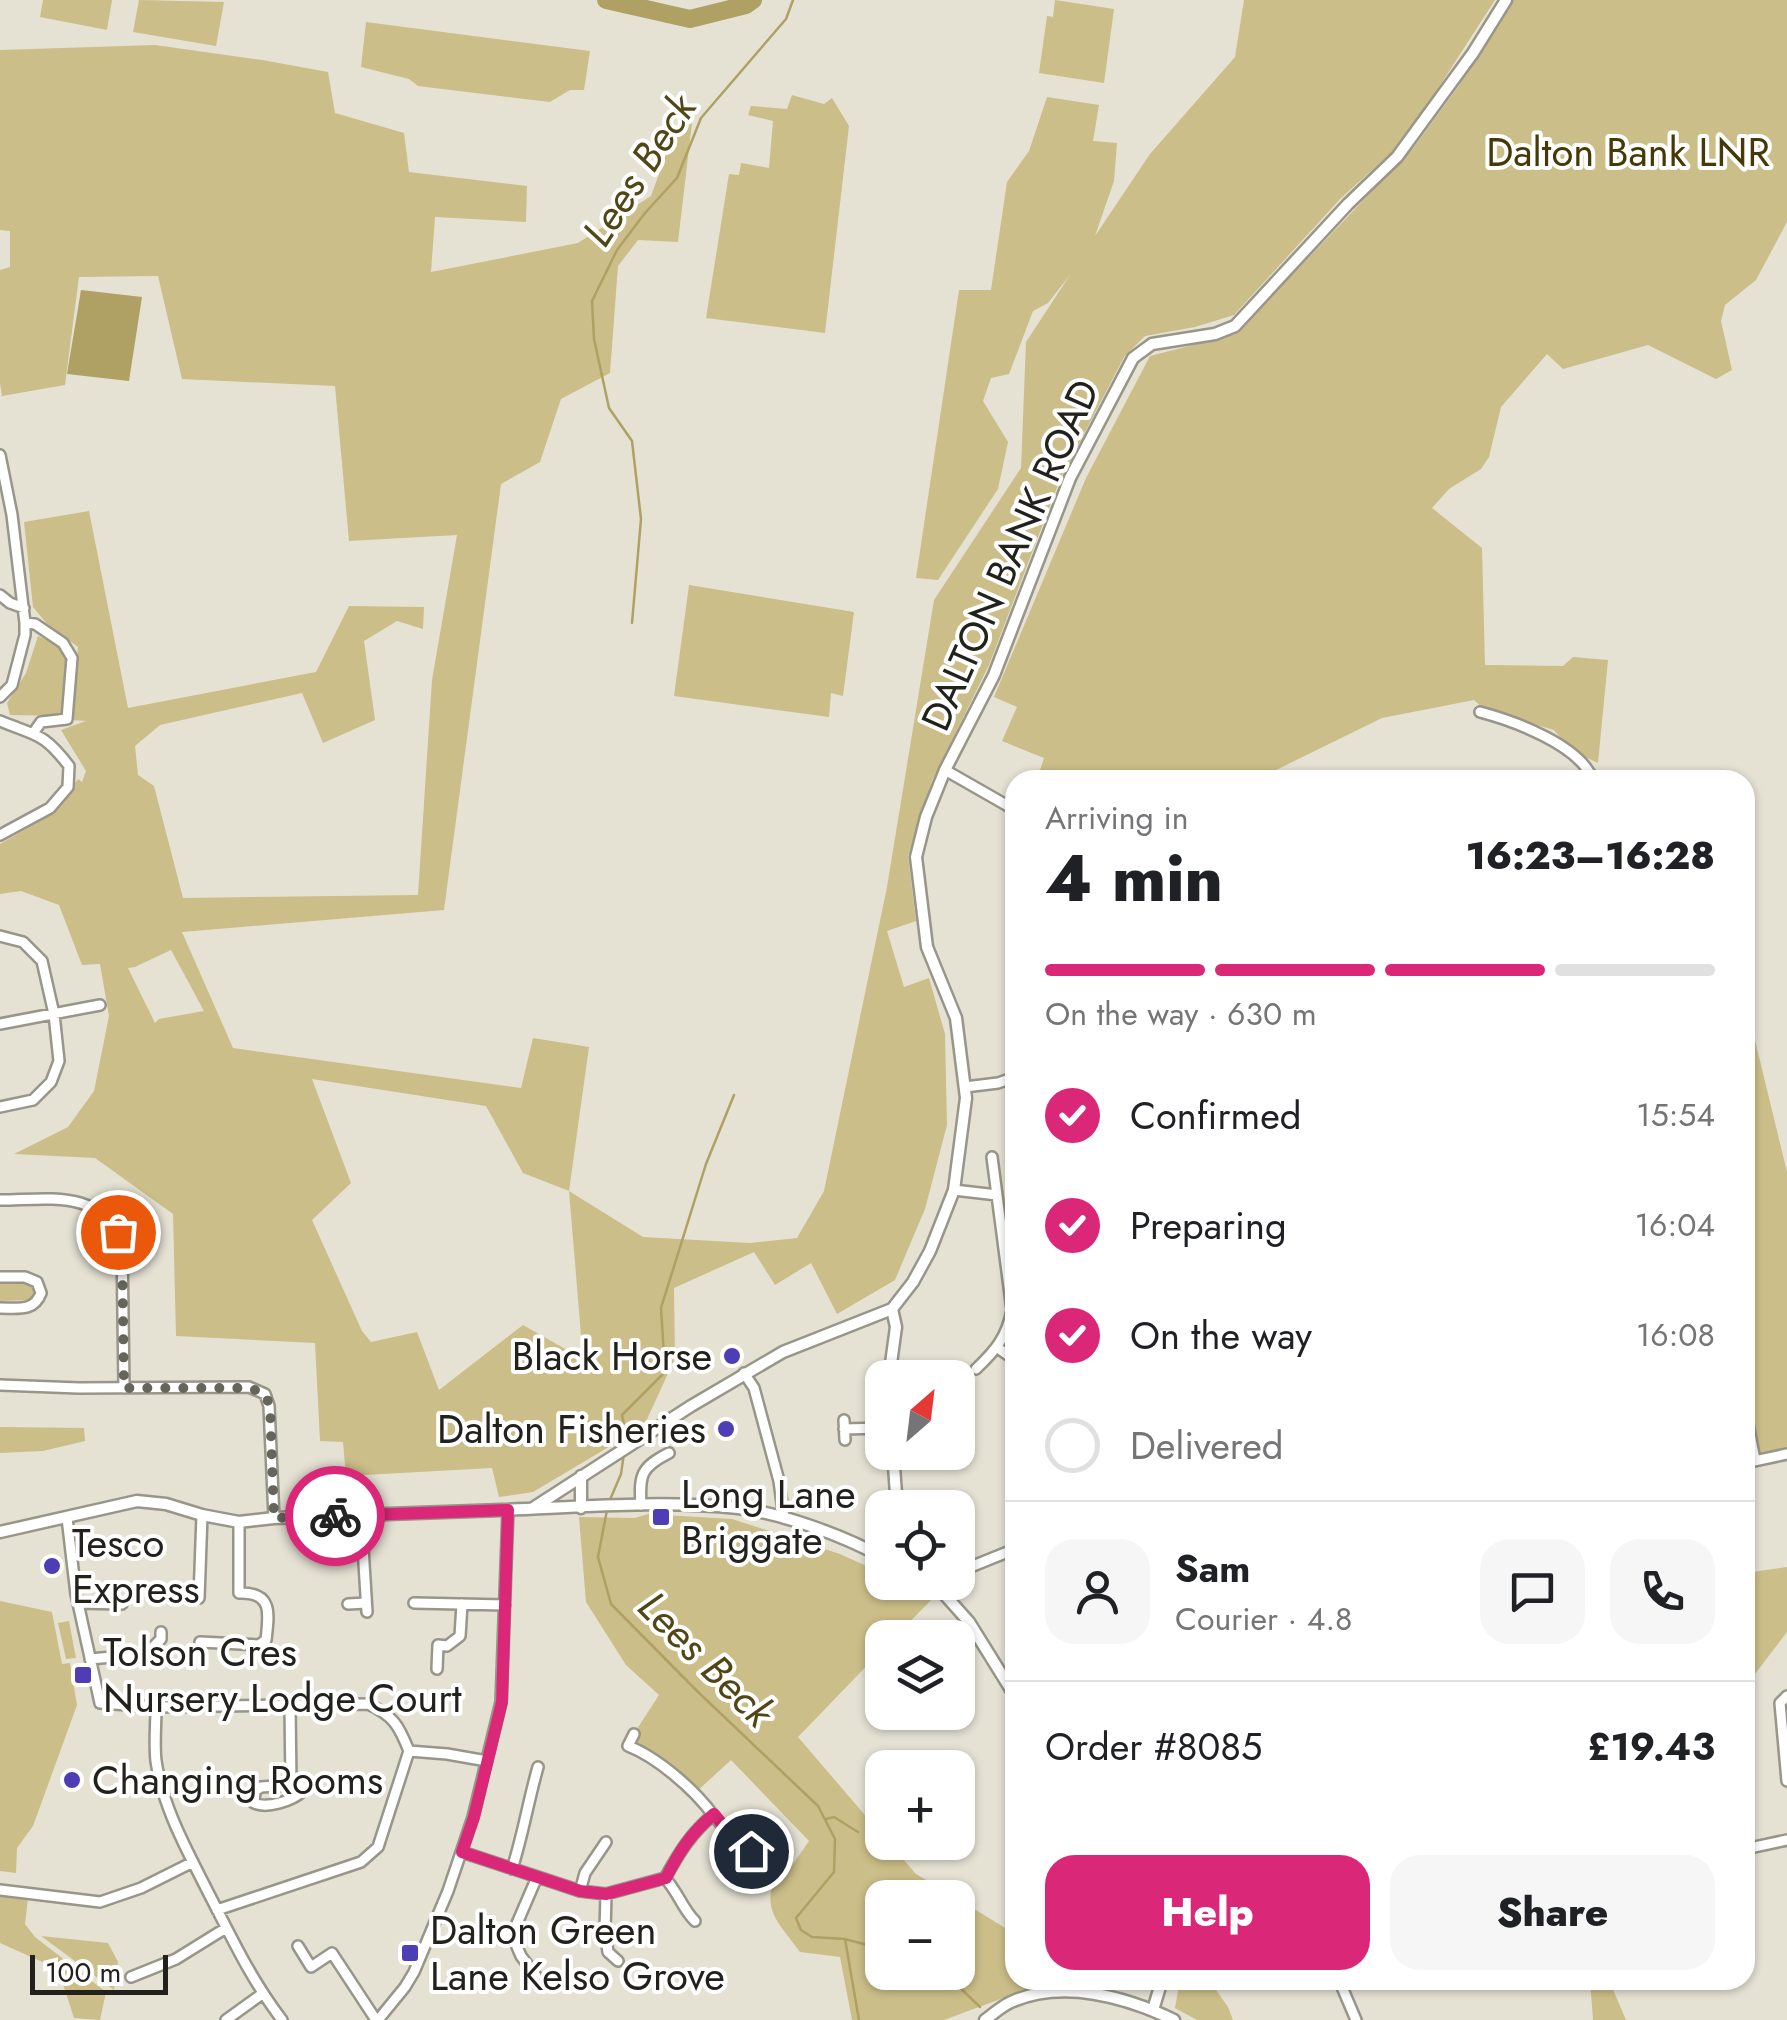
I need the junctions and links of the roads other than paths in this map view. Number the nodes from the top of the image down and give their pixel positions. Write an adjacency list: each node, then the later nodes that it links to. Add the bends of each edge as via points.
1 (1506, 0): 10 (street, DALTON BANK ROAD, via 1396,157 1235,326 1152,344 1133,358 1070,478 994,675)
2 (0, 455): 4 (street)
3 (0, 595): 4 (street)
4 (24, 608): 5 (street)
5 (24, 623): 6 (street, via 12,685); 9 (street, via 63,643 72,658 68,719 41,722)
6 (0, 697)
7 (1480, 712): 11 (street, via 1530,728)
8 (0, 720): 9 (street)
9 (34, 732): 13 (street, via 69,766 68,787 50,808)
10 (946, 770): 12 (street); 19 (street, DALTON BANK ROAD, via 916,857 927,947 956,1018)
11 (1589, 770)
12 (1005, 804)
13 (0, 835)
14 (0, 936): 16 (street, via 22,942 42,961)
15 (100, 1005): 16 (street)
16 (54, 1014): 17 (street); 20 (street, via 58,1061 51,1082 32,1100)
17 (0, 1024)
18 (1005, 1081): 19 (street)
19 (965, 1087): 22 (street, DALTON BANK ROAD)
20 (0, 1108)
21 (992, 1157): 23 (street)
22 (954, 1190): 23 (street); 28 (street, DALTON BANK ROAD, via 914,1282)
23 (998, 1195): 25 (street)
24 (0, 1200): 36 (street, via 78,1201 96,1208 118,1232)
25 (1005, 1252)
26 (0, 1276): 27 (street, via 26,1277 41,1293 28,1308)
27 (0, 1308)
28 (892, 1309): 32 (street); 34 (street)
29 (1005, 1334): 30 (street)
30 (998, 1348): 31 (street); 33 (street)
31 (1005, 1353)
32 (891, 1360)
33 (976, 1369)
34 (744, 1374): 42 (street); 51 (street, via 754,1388)
35 (0, 1385): 36 (street)
36 (124, 1388): 50 (street, via 250,1388 265,1394)
37 (865, 1429): 38 (street)
38 (844, 1430)
39 (668, 1453): 43 (street, via 644,1470)
40 (1787, 1454): 41 (street)
41 (1755, 1461)
42 (581, 1476): 44 (street); 45 (street)
43 (641, 1506): 45 (street); 51 (street, via 742,1509)
44 (533, 1508): 45 (street); 46 (street)
45 (587, 1508)
46 (508, 1510): 48 (street); 64 (street)
47 (202, 1514): 49 (street, via 137,1501); 52 (street); 57 (street)
48 (361, 1515): 50 (street); 62 (street, via 366,1608)
49 (67, 1518): 53 (street); 60 (street)
50 (274, 1518): 52 (street)
51 (784, 1518): 54 (street)
52 (239, 1522): 67 (street, via 239,1593 253,1592 268,1609 266,1640)
53 (0, 1532)
54 (865, 1550)
55 (1005, 1553): 56 (street)
56 (975, 1565)
57 (199, 1598)
58 (949, 1600): 71 (street)
59 (414, 1602): 63 (street)
60 (78, 1603): 61 (street); 69 (street)
61 (122, 1604)
62 (348, 1604)
63 (462, 1604): 64 (street); 70 (street, via 460,1636 438,1646)
64 (505, 1605): 77 (street, via 502,1702)
65 (161, 1632): 69 (street, via 146,1654)
66 (200, 1642): 67 (street)
67 (254, 1645): 68 (street)
68 (253, 1658)
69 (90, 1659): 73 (street, via 100,1704)
70 (437, 1669)
71 (1005, 1680)
72 (1787, 1696): 79 (street, via 1780,1704)
73 (156, 1706): 74 (street); 87 (street, via 156,1760)
74 (290, 1706): 76 (street, via 368,1704 388,1714); 80 (street)
75 (634, 1734): 81 (street, via 628,1746 666,1769)
76 (409, 1752): 77 (street); 94 (street, via 378,1847 361,1862)
77 (487, 1762): 86 (street)
78 (538, 1767): 88 (street)
79 (1787, 1782)
80 (292, 1785): 80 (street, via 303,1791 264,1806 254,1803 260,1787)
81 (714, 1814): 85 (street); 90 (street, via 683,1844)
82 (1787, 1840): 84 (street)
83 (606, 1842): 92 (street)
84 (1755, 1847)
85 (751, 1851)
86 (462, 1852): 88 (street); 109 (street, via 414,1972)
87 (193, 1862): 91 (street, via 100,1902); 94 (street)
88 (512, 1869): 89 (street)
89 (537, 1877): 92 (street); 98 (street)
90 (666, 1878): 93 (street); 95 (street)
91 (0, 1890)
92 (580, 1891): 93 (street)
93 (606, 1894): 100 (street, via 608,1952)
94 (217, 1910): 96 (street)
95 (695, 1921)
96 (226, 1928): 102 (street); 105 (street)
97 (494, 1933): 98 (street)
98 (512, 1936): 101 (street)
99 (298, 1946): 109 (street, via 312,1966 332,1953)
100 (618, 1961)
101 (536, 1976)
102 (131, 1977)
103 (1159, 1990): 106 (street)
104 (1343, 1990): 112 (street)
105 (262, 1994): 107 (street); 108 (street)
106 (1153, 2010): 110 (street, via 1102,1994 1039,1993 1009,2002); 111 (street)
107 (226, 2020)
108 (282, 2020)
109 (377, 2020)
110 (985, 2020)
111 (1174, 2020)
112 (1356, 2020)

